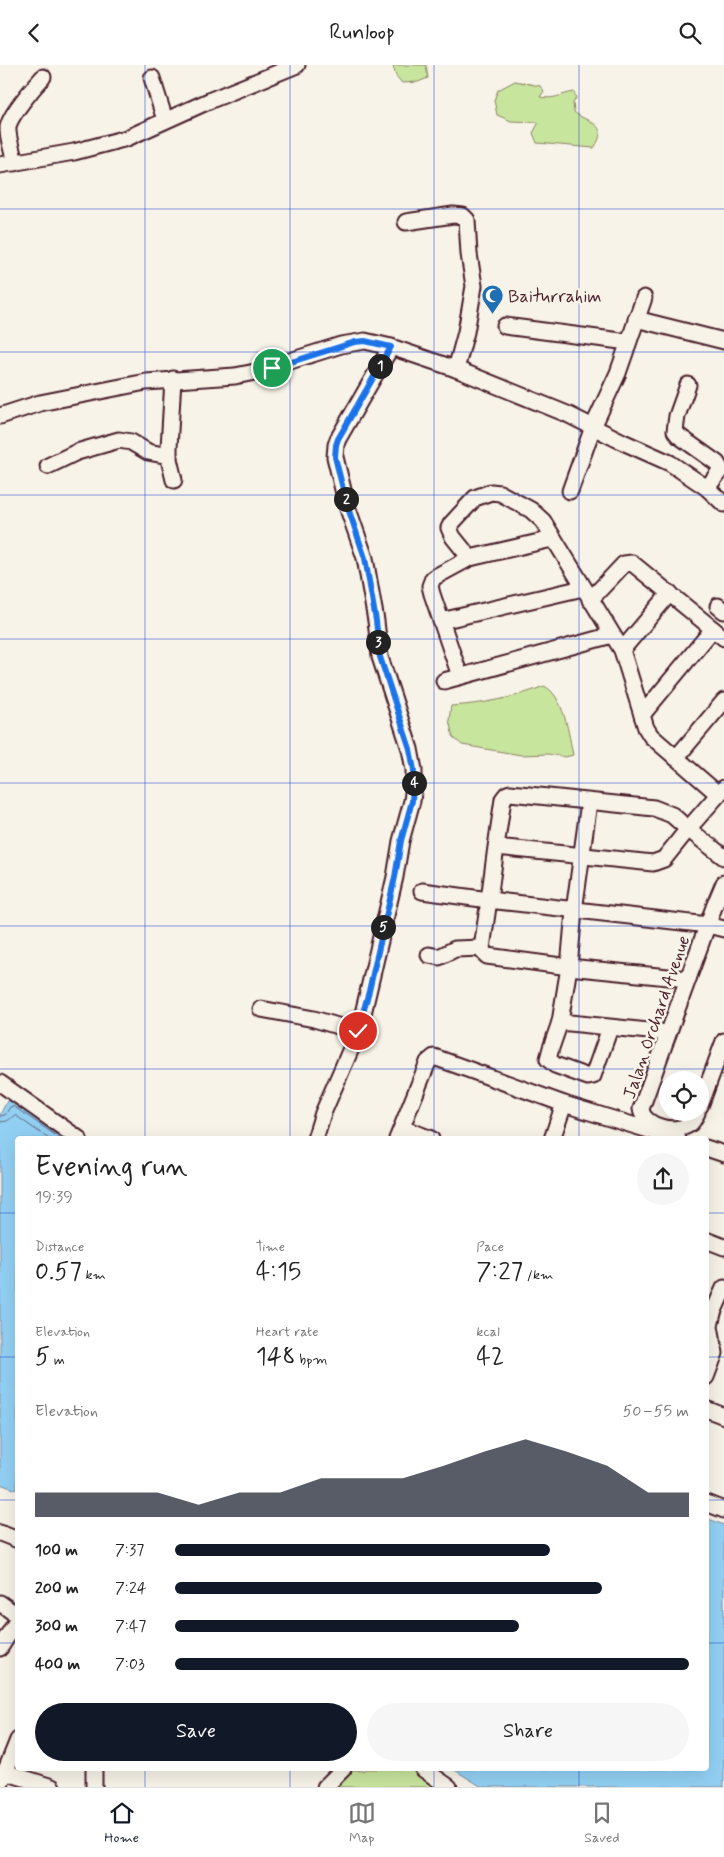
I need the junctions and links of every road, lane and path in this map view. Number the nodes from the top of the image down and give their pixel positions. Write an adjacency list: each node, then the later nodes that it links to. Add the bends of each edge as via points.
1 (297, 65): 4 (street)
2 (43, 77): 5 (street, via 9,124)
3 (152, 78): 4 (street)
4 (165, 120): 5 (street, via 108,144)
5 (7, 164)
6 (406, 222): 13 (street, via 453,215 463,216 466,220 474,286)
7 (644, 298): 8 (street)
8 (636, 319): 10 (street); 11 (street)
9 (505, 327): 11 (street)
10 (724, 341)
11 (628, 342): 17 (street, via 612,388)
12 (391, 347): 13 (street); 14 (street, via 355,342 255,372); 56 (street, via 338,439 335,452 347,505 365,558 380,657 414,770 412,801)
13 (456, 369): 17 (street)
14 (174, 379): 16 (street, via 146,381 67,397); 18 (street)
15 (688, 385): 21 (street, via 675,431 720,468)
16 (0, 416)
17 (593, 427): 21 (street, via 665,460); 22 (street)
18 (169, 456): 19 (street, via 148,452 131,442 119,440 77,452); 20 (street)
19 (48, 466)
20 (174, 480)
21 (707, 488): 23 (street)
22 (570, 491)
23 (724, 504)
24 (552, 539): 25 (street); 25 (street, via 531,510 500,493 491,492 475,498 449,528); 27 (street)
25 (470, 558): 28 (street, via 432,581 430,586)
26 (670, 593): 27 (street, via 628,563); 29 (street); 31 (street)
27 (586, 594): 28 (street); 30 (street)
28 (441, 621): 32 (street)
29 (718, 633): 35 (street)
30 (612, 635): 31 (street); 32 (street)
31 (622, 650): 35 (street)
32 (460, 676): 33 (street)
33 (444, 681)
34 (724, 701): 36 (street)
35 (642, 715): 36 (street, via 651,737)
36 (676, 758): 37 (street)
37 (721, 791): 39 (street)
38 (589, 803): 39 (street, via 663,811); 40 (street, via 507,794 501,805); 41 (street)
39 (688, 829): 41 (street, via 658,862); 42 (street)
40 (496, 847): 41 (street); 45 (street)
41 (582, 857): 46 (street)
42 (724, 857)
43 (724, 883): 47 (street, Jalan Orchard Avenue)
44 (422, 891): 45 (street)
45 (489, 900): 46 (street); 49 (street)
46 (574, 911): 47 (street); 51 (street)
47 (708, 925): 48 (street); 52 (street, Jalan Orchard Avenue)
48 (724, 929)
49 (482, 948): 50 (street, via 456,949 439,957); 51 (street, via 487,956)
50 (429, 955)
51 (569, 967): 52 (street); 54 (street)
52 (688, 979): 57 (street, Jalan Orchard Avenue)
53 (260, 1009): 56 (street)
54 (560, 1022): 55 (street); 55 (street, via 548,1055 550,1062 591,1077)
55 (610, 1028): 57 (street)
56 (358, 1031): 65 (street)
57 (668, 1033): 62 (street, Jalan Orchard Avenue, via 641,1113 650,1122 670,1129 686,1126)
58 (724, 1041): 59 (street)
59 (709, 1082)
60 (0, 1083): 64 (street)
61 (564, 1104): 63 (street, via 434,1057 428,1062); 67 (street); 68 (street)
62 (693, 1121)
63 (400, 1133): 66 (street)
64 (75, 1136)
65 (316, 1136)
66 (416, 1136)
67 (553, 1136)
68 (667, 1136)
69 (709, 1149): 70 (street)
70 (724, 1154)
71 (709, 1241): 72 (street)
72 (724, 1247)
73 (724, 1288): 74 (street, via 710,1326 715,1353)
74 (709, 1369)
75 (709, 1410): 76 (street)
76 (724, 1416)
77 (709, 1504): 78 (street)
78 (724, 1510)
79 (0, 1533): 80 (street)
80 (15, 1539)
81 (0, 1603): 82 (street)
82 (15, 1616)
83 (15, 1623): 84 (street)
84 (0, 1648)
85 (15, 1748): 89 (street)
86 (94, 1771): 91 (street)
87 (341, 1771): 92 (street)
88 (426, 1771): 93 (street)
89 (3, 1779): 90 (street)
90 (48, 1787)
91 (94, 1787)
92 (325, 1787)
93 (449, 1787)

